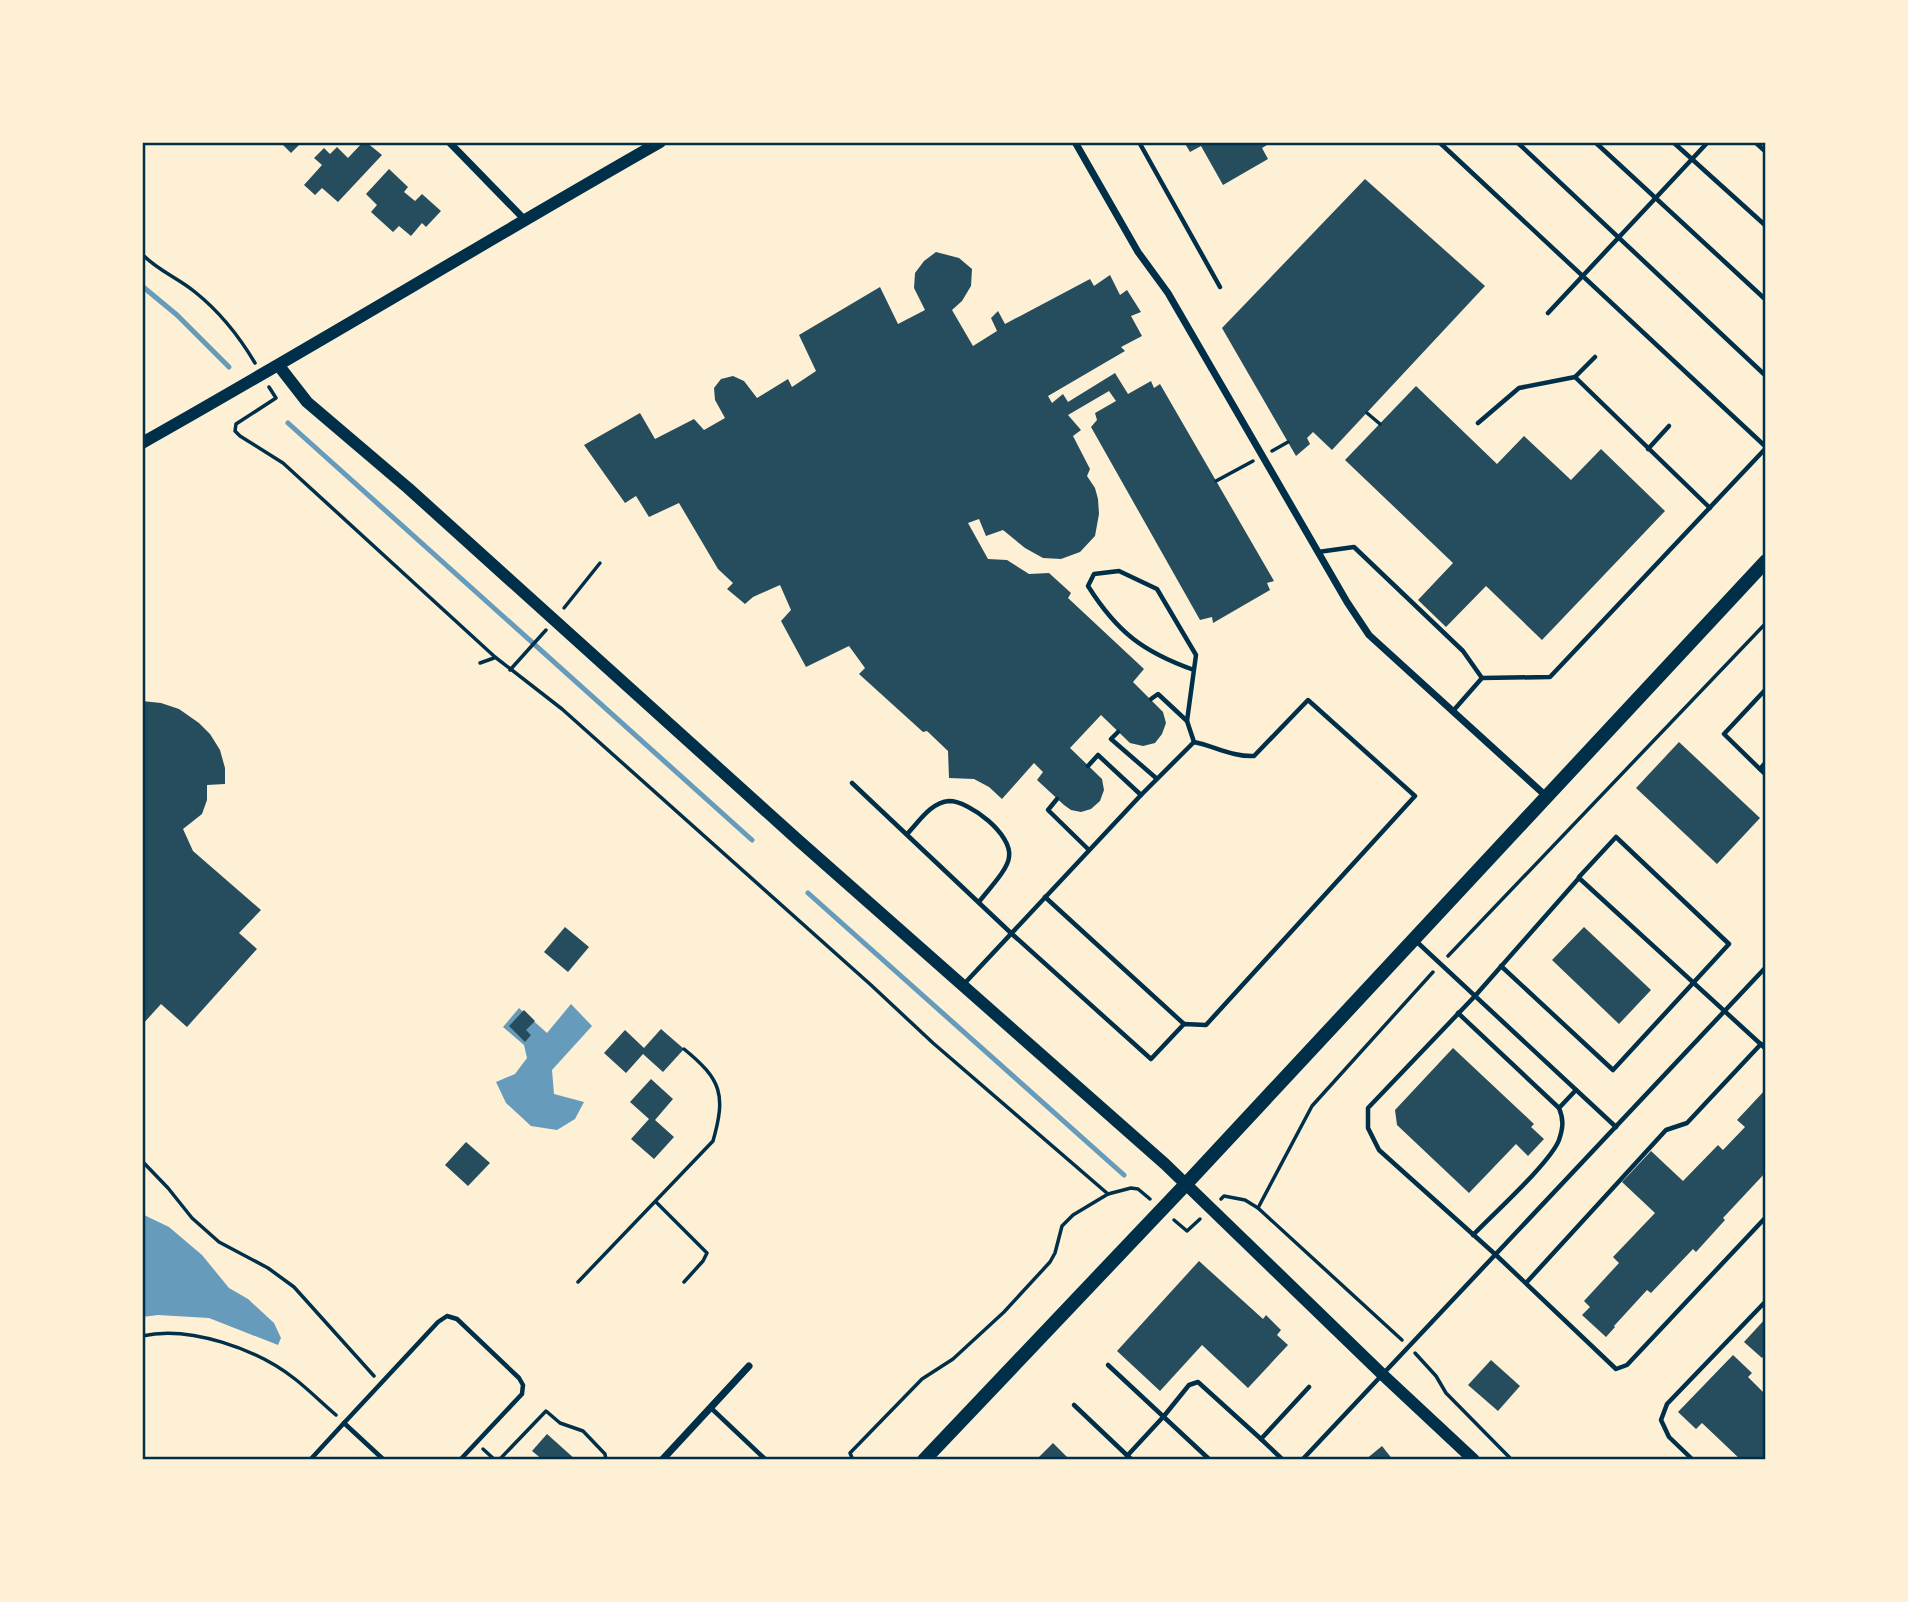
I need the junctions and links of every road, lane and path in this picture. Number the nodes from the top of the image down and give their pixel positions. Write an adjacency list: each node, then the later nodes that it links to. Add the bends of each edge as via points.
1 (449, 142): 14 (street)
2 (660, 142): 14 (street)
3 (1075, 142): 36 (street)
4 (1139, 142): 19 (lane)
5 (1439, 142): 18 (lane)
6 (1517, 142): 16 (lane)
7 (1595, 142): 13 (lane)
8 (1673, 142): 12 (lane)
9 (1708, 142): 12 (lane)
10 (1755, 142): 11 (lane)
11 (1766, 152)
12 (1692, 158): 13 (lane); 15 (lane)
13 (1656, 198): 16 (lane); 20 (lane)
14 (524, 219): 24 (street)
15 (1766, 226)
16 (1619, 237): 18 (lane); 25 (lane)
17 (142, 254): 22 (path, via 214,309)
18 (1583, 276): 21 (lane); 33 (lane)
19 (1220, 286)
20 (1766, 300)
21 (1548, 313)
22 (251, 356)
23 (1595, 357): 26 (lane)
24 (279, 366): 32 (street); 39 (street, via 307,402)
25 (1766, 376)
26 (1574, 377): 29 (lane, via 1519,388); 34 (lane)
27 (274, 395): 41 (path, via 273,402 236,424 235,431 283,463)
28 (1367, 414): 30 (path)
29 (1478, 423)
30 (1380, 424)
31 (1669, 426): 34 (lane)
32 (142, 443)
33 (1766, 448): 35 (lane)
34 (1648, 449): 35 (lane)
35 (1710, 508): 45 (lane, via 1550,677)
36 (1317, 552): 45 (lane, via 1354,547 1463,651); 48 (street, via 1369,635)
37 (1766, 561): 59 (main road)
38 (600, 563): 39 (path)
39 (554, 620): 43 (path); 72 (street)
40 (1766, 623): 68 (path)
41 (495, 657): 42 (path); 43 (path)
42 (480, 663)
43 (510, 670): 85 (path, via 562,709)
44 (1194, 670): 44 (lane, via 1196,655 1157,589 1119,571 1094,574 1088,586 1105,612 1142,647); 49 (lane)
45 (1482, 678): 48 (lane)
46 (1766, 689): 54 (lane, via 1724,734)
47 (1151, 699): 49 (lane, via 1158,694)
48 (1452, 711): 59 (street)
49 (1187, 721): 51 (lane)
50 (1118, 732): 56 (lane, via 1111,739)
51 (1194, 741): 56 (lane); 76 (lane, via 1239,757 1254,756 1308,700 1415,796 1206,1025)
52 (1766, 762): 54 (lane)
53 (1088, 766): 58 (lane, via 1098,754)
54 (1760, 769): 55 (lane)
55 (1766, 775)
56 (1156, 778): 58 (lane)
57 (852, 783): 61 (lane)
58 (1142, 795): 62 (lane)
59 (1546, 796): 67 (main road)
60 (1057, 799): 62 (lane, via 1048,810)
61 (907, 834): 65 (lane); 65 (lane, via 933,807 948,801 967,805 995,826 1010,856)
62 (1089, 850): 64 (lane)
63 (1579, 878): 69 (lane); 71 (lane); 71 (lane, via 1616,837 1729,943)
64 (1045, 897): 66 (lane); 76 (lane)
65 (979, 902): 66 (lane)
66 (1012, 934): 72 (lane); 76 (lane, via 1151,1059)
67 (1413, 938): 68 (lane); 83 (main road)
68 (1441, 964): 73 (lane); 88 (path, via 1312,1106)
69 (1501, 966): 71 (lane, via 1613,1070); 73 (lane)
70 (1766, 967): 74 (lane)
71 (1695, 984): 74 (lane)
72 (964, 985): 83 (street)
73 (1475, 996): 75 (lane); 79 (lane)
74 (1725, 1011): 77 (lane); 81 (lane)
75 (1458, 1013): 80 (lane); 90 (lane, via 1368,1108 1368,1128 1379,1150)
76 (1184, 1024)
77 (1764, 1047): 94 (lane, via 1687,1123 1666,1130)
78 (684, 1049): 87 (path, via 710,1072 719,1091 720,1115 713,1141)
79 (1576, 1090): 80 (lane); 81 (lane)
80 (1559, 1108): 90 (lane, via 1564,1120 1558,1142)
81 (1616, 1127): 91 (lane)
82 (142, 1161): 101 (path, via 219,1242 294,1287)
83 (1186, 1184): 100 (street); 117 (main road)
84 (1138, 1189): 85 (path)
85 (1108, 1194): 116 (path, via 1062,1226 1055,1253 1040,1273 953,1359 922,1379 850,1453)
86 (1224, 1196): 88 (path)
87 (656, 1202): 92 (path); 93 (path, via 707,1252)
88 (1258, 1208): 97 (path)
89 (1766, 1217): 94 (lane, via 1627,1365 1616,1369)
90 (1473, 1235): 91 (lane)
91 (1496, 1255): 94 (lane); 97 (lane)
92 (578, 1282)
93 (684, 1282)
94 (1526, 1283)
95 (1766, 1301): 123 (lane, via 1667,1404 1661,1420 1669,1437)
96 (142, 1336): 106 (path, via 160,1332 197,1337 248,1351 294,1378)
97 (1409, 1347): 100 (lane); 122 (path)
98 (1108, 1365): 105 (lane)
99 (749, 1366): 104 (street)
100 (1382, 1375): 120 (lane); 121 (street)
101 (381, 1383): 106 (lane); 111 (lane, via 447,1316 457,1319 519,1378 522,1394)
102 (1309, 1387): 107 (lane)
103 (1074, 1405): 108 (lane)
104 (711, 1407): 114 (street); 115 (lane)
105 (1164, 1416): 107 (lane, via 1189,1385 1198,1382); 108 (lane); 118 (lane)
106 (344, 1423): 109 (lane); 110 (lane)
107 (1261, 1439): 119 (lane)
108 (1130, 1458)
109 (310, 1460)
110 (384, 1460)
111 (460, 1460)
112 (499, 1460): 113 (path, via 546,1411 583,1431)
113 (606, 1460)
114 (662, 1460)
115 (766, 1460)
116 (853, 1460)
117 (924, 1460)
118 (1210, 1460)
119 (1283, 1460)
120 (1302, 1460)
121 (1474, 1460)
122 (1512, 1460)
123 (1693, 1460)

